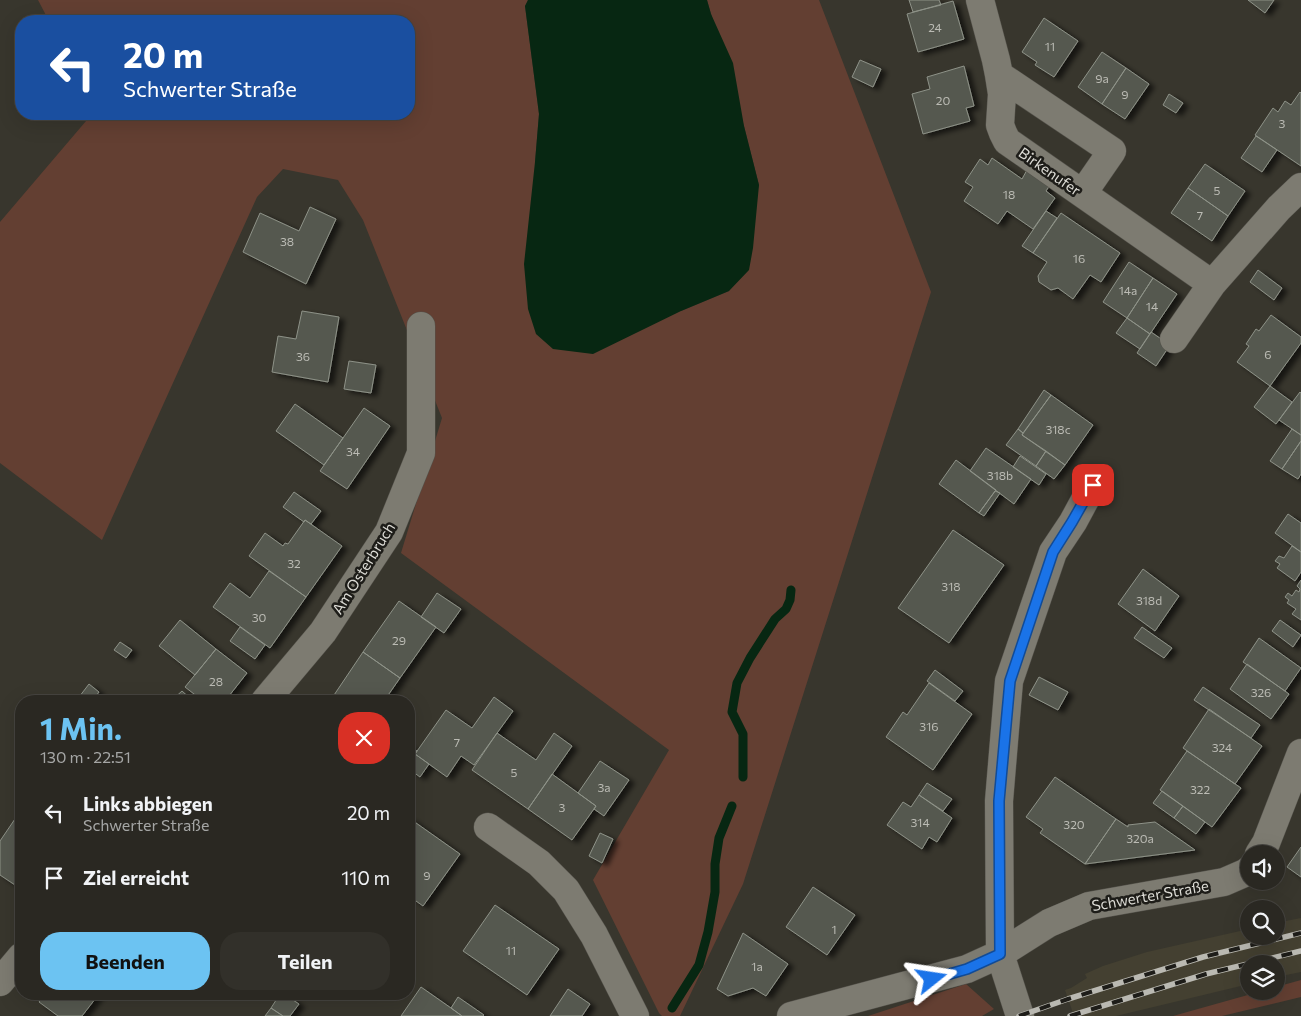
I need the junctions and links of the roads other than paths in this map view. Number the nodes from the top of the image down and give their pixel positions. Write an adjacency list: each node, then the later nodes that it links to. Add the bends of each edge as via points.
1 (980, 0): 2 (street, Birkenufer)
2 (999, 76): 4 (street, Birkenufer, via 1002,94 1000,125 1007,141); 4 (street, via 1112,151)
3 (1301, 187): 5 (street, via 1278,208)
4 (1082, 193): 5 (street, Birkenufer)
5 (1212, 284): 7 (street)
6 (421, 326): 9 (street, Am Osterbruch, via 421,453 389,532 323,632)
7 (1174, 339)
8 (1093, 485): 14 (street, via 1053,552 1010,681 999,801)
9 (270, 695)
10 (1301, 753): 12 (street)
11 (488, 827): 17 (street, via 539,862 566,890 594,935)
12 (1265, 845)
13 (1240, 875): 14 (street, Schwerter Straße, via 1224,882 1089,906 1049,923)
14 (1000, 954): 18 (street, Schwerter Straße, via 967,969); 19 (street)
15 (15, 964): 16 (street)
16 (0, 982)
17 (636, 1016)
18 (791, 1016)
19 (1020, 1016)

